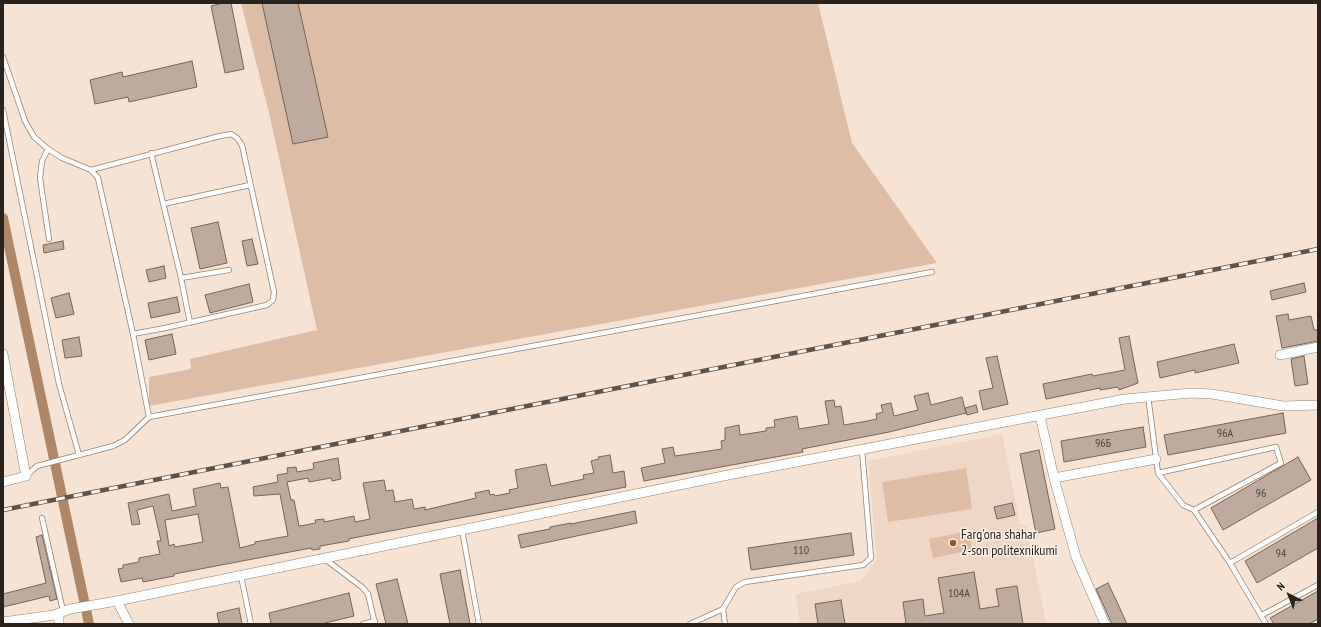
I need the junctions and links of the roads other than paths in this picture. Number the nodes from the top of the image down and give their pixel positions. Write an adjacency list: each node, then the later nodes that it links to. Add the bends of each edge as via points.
1 (3, 57): 3 (lane, via 25,121 34,137)
2 (3, 110): 22 (lane, via 59,384)
3 (48, 149): 5 (lane); 8 (lane, via 42,161 40,178)
4 (151, 154): 5 (lane); 6 (lane, via 231,134 242,145); 7 (lane)
5 (91, 170): 13 (lane, via 98,178)
6 (250, 185): 7 (lane); 12 (lane, via 274,292 273,300 267,305)
7 (163, 204): 11 (lane)
8 (49, 239)
9 (229, 270): 11 (lane)
10 (932, 272): 20 (lane)
11 (181, 278): 12 (lane)
12 (190, 323): 13 (lane)
13 (133, 334): 20 (lane)
14 (1318, 347): 16 (street)
15 (3, 354): 25 (street)
16 (1280, 355)
17 (1148, 396): 18 (street, via 1212,394 1284,406); 19 (street); 23 (lane)
18 (1318, 406)
19 (1040, 416): 21 (street); 26 (street)
20 (149, 417): 22 (lane, via 125,440)
21 (862, 450): 31 (street); 37 (lane, via 872,558 863,565 745,582 736,587)
22 (79, 455): 25 (lane, via 37,466)
23 (1156, 459): 24 (lane); 26 (street)
24 (1158, 473): 28 (lane, via 1183,505); 28 (lane, via 1276,447 1281,463)
25 (26, 476): 27 (street)
26 (1054, 478): 50 (street, via 1076,557)
27 (3, 482)
28 (1194, 510): 33 (lane)
29 (1318, 512): 33 (lane)
30 (42, 518): 38 (lane)
31 (462, 530): 32 (street); 47 (lane)
32 (324, 559): 34 (street); 41 (lane, via 368,594)
33 (1230, 563): 39 (lane)
34 (241, 576): 36 (street); 45 (lane)
35 (1318, 585): 39 (lane)
36 (117, 601): 38 (street); 44 (street)
37 (723, 609): 48 (lane); 49 (lane)
38 (61, 612): 40 (street); 42 (street); 43 (street)
39 (1262, 615): 51 (lane)
40 (3, 622)
41 (375, 623): 46 (lane)
42 (51, 624)
43 (59, 624)
44 (129, 624)
45 (251, 624)
46 (363, 624)
47 (479, 624)
48 (690, 624)
49 (725, 624)
50 (1105, 624)
51 (1266, 624)

